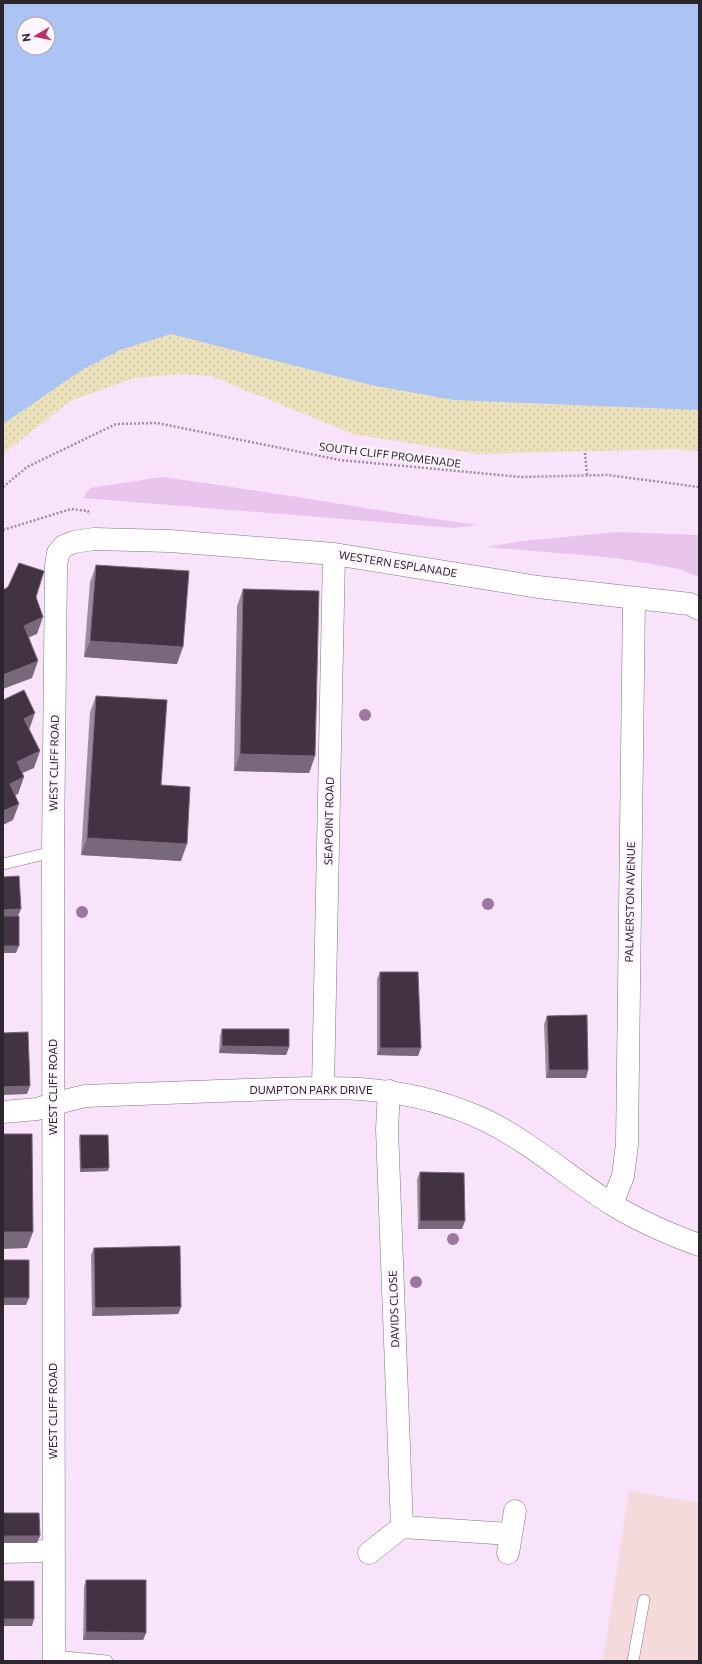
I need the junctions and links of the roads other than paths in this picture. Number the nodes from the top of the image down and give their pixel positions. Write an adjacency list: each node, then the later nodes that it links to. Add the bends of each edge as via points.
1 (94, 539): 2 (street, WESTERN ESPLANADE, via 170,541); 5 (street, WEST CLIFF ROAD, via 64,546 58,553 56,566)
2 (334, 554): 3 (street, WESTERN ESPLANADE, via 538,587); 7 (street, SEAPOINT ROAD)
3 (634, 598): 4 (street, WESTERN ESPLANADE, via 690,604); 11 (street, PALMERSTON AVENUE, via 628,1144 623,1176)
4 (699, 609)
5 (53, 852): 6 (lane); 9 (street, WEST CLIFF ROAD)
6 (3, 864)
7 (324, 1088): 8 (street, DUMPTON PARK DRIVE); 9 (street, DUMPTON PARK DRIVE, via 85,1096)
8 (390, 1091): 11 (street, DUMPTON PARK DRIVE, via 428,1098 488,1122 517,1138); 14 (street, DAVIDS CLOSE, via 387,1129)
9 (53, 1104): 10 (street, DUMPTON PARK DRIVE, via 37,1109); 15 (street, WEST CLIFF ROAD)
10 (3, 1112)
11 (612, 1204): 12 (street, DUMPTON PARK DRIVE, via 649,1226)
12 (699, 1245)
13 (515, 1511): 14 (street, via 510,1544)
14 (402, 1527): 17 (street)
15 (53, 1551): 16 (street); 19 (street, WEST CLIFF ROAD)
16 (3, 1552)
17 (369, 1553)
18 (644, 1600): 21 (lane)
19 (54, 1659): 20 (lane)
20 (107, 1661)
21 (633, 1661)

